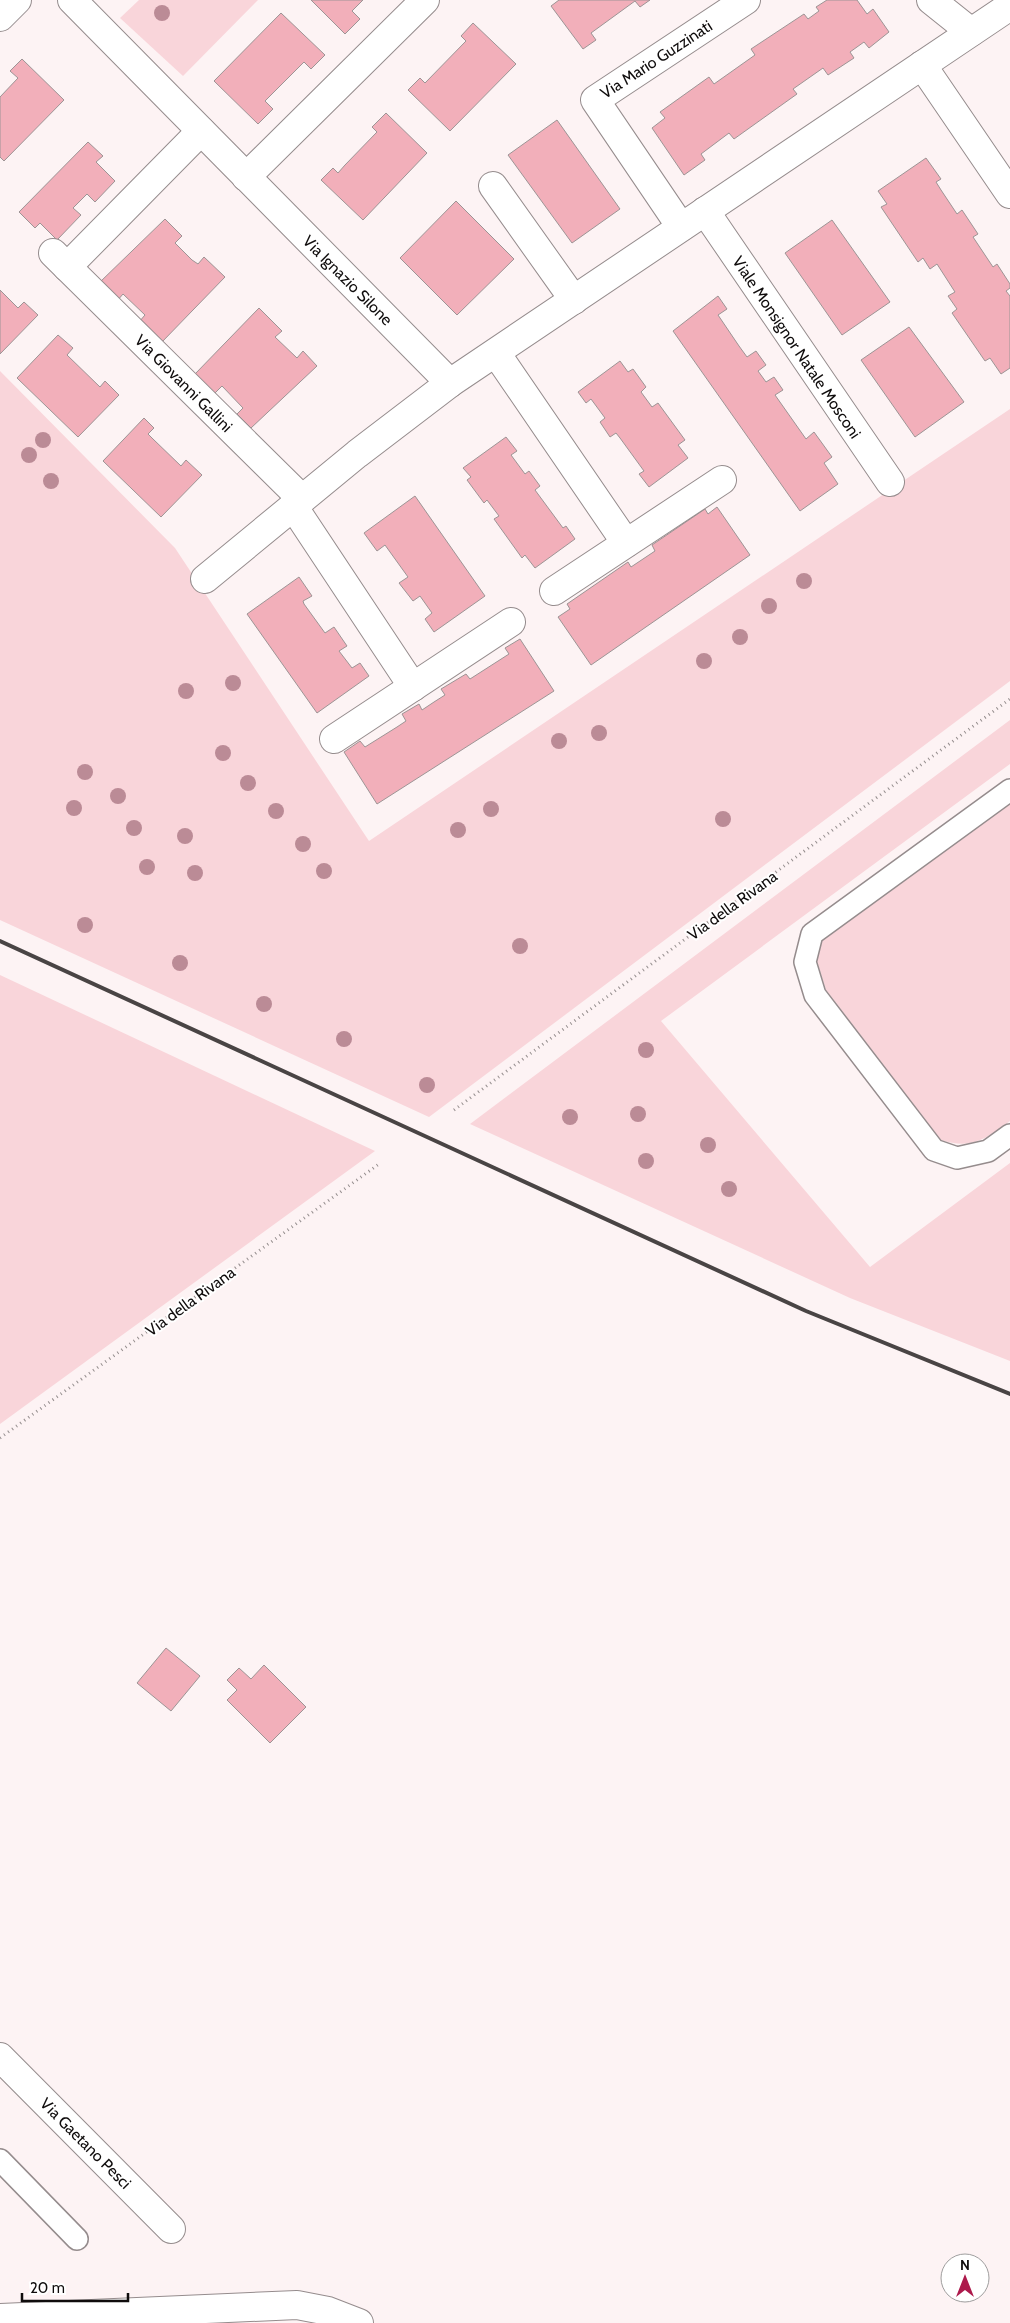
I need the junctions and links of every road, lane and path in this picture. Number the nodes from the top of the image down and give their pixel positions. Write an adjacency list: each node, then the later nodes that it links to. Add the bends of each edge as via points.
1 (17, 0): 7 (street)
2 (72, 0): 10 (street, Via Ignazio Silone)
3 (425, 0): 11 (street)
4 (746, 0): 15 (street, Via Mario Guzzinati, via 595,100)
5 (932, 0): 8 (street)
6 (1007, 9): 8 (street)
7 (0, 18)
8 (971, 32): 9 (street)
9 (922, 65): 13 (street); 14 (street)
10 (201, 131): 11 (street, Via Ignazio Silone); 21 (street, Via Giovanni Gallini, via 60,260)
11 (246, 177): 18 (street, Via Ignazio Silone)
12 (493, 186): 16 (street)
13 (1010, 194)
14 (705, 211): 15 (street); 20 (street, Viale Monsignor Natale Mosconi)
15 (681, 227): 16 (street)
16 (574, 300): 17 (street)
17 (496, 353): 18 (street); 22 (street)
18 (450, 383): 21 (street)
19 (722, 480): 22 (street)
20 (890, 482)
21 (297, 503): 23 (street); 26 (street)
22 (626, 544): 24 (street)
23 (205, 579)
24 (554, 591)
25 (511, 622): 26 (street)
26 (413, 686): 28 (street)
27 (1010, 700): 30 (path, Via della Rivana)
28 (334, 738)
29 (1010, 790): 31 (lane, via 812,934 805,962 815,995 934,1150 957,1158 988,1151)
30 (454, 1110)
31 (1010, 1135)
32 (379, 1164): 33 (path, Via della Rivana)
33 (0, 1438)
34 (0, 2057): 36 (street, Via Gaetano Pesci)
35 (0, 2160): 37 (lane)
36 (171, 2229)
37 (77, 2239)
38 (0, 2318): 39 (street, via 297,2305 328,2311)
39 (359, 2323)

